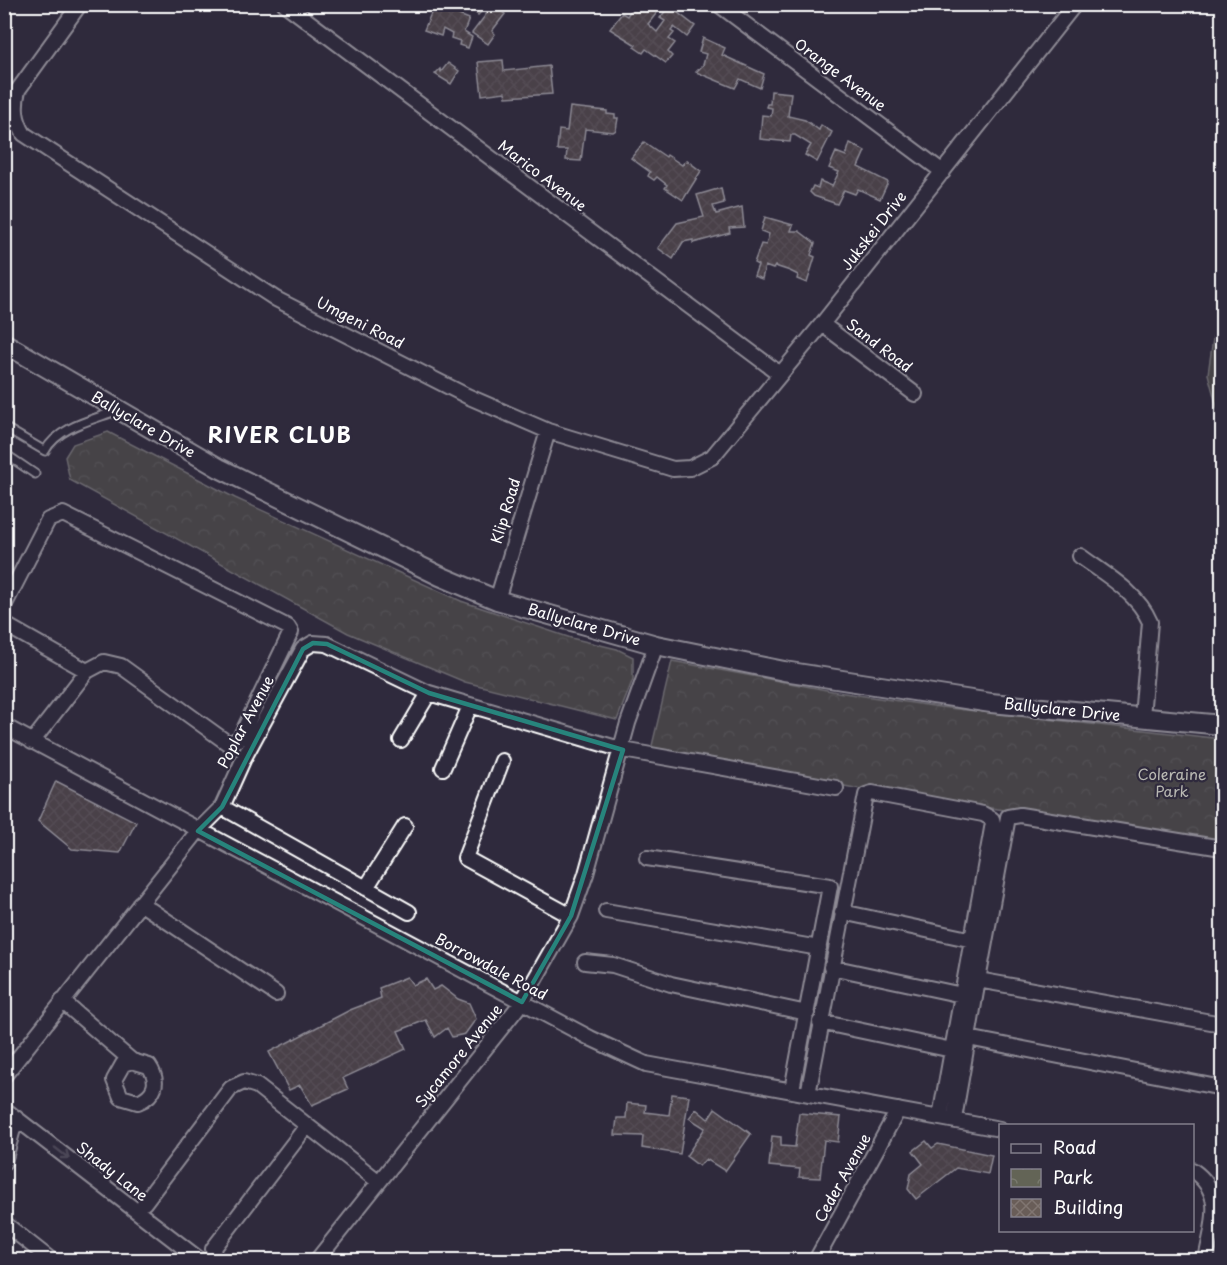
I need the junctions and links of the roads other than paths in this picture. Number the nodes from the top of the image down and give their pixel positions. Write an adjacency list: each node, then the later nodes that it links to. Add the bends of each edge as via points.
1 (80, 4): 12 (street, Umgeni Road, via 18,90 15,105 18,125 24,134 276,299 467,396)
2 (285, 4): 8 (street, Marico Avenue)
3 (718, 4): 5 (street, Orange Avenue)
4 (1075, 4): 5 (street, Jukskei Drive)
5 (943, 172): 6 (street, Jukskei Drive)
6 (822, 324): 8 (street, Jukskei Drive); 9 (street, Sand Road)
7 (4, 343): 10 (street, Ballyclare Drive)
8 (780, 374): 14 (street, Jukskei Drive, via 712,457)
9 (915, 394)
10 (116, 411): 11 (lane, via 66,430 51,440 45,451); 17 (street, Ballyclare Drive, via 219,468)
11 (4, 428)
12 (548, 431): 14 (street, Umgeni Road, via 659,467); 17 (street, Klip Road)
13 (4, 453): 15 (lane)
14 (690, 468)
15 (35, 474)
16 (1080, 556): 24 (street, via 1121,586 1144,609 1150,622)
17 (497, 600): 20 (street, Ballyclare Drive)
18 (4, 606): 21 (street, via 48,520 63,514 288,627 291,632 240,738 229,744 121,666 104,662)
19 (4, 624): 21 (street)
20 (656, 645): 24 (street, Ballyclare Drive, via 784,671 980,701); 29 (street, Sycamore Avenue)
21 (87, 671): 28 (street)
22 (429, 693): 23 (street, Poplar Avenue); 27 (street); 33 (street, Poplar Avenue, via 327,644 313,643 303,650)
23 (470, 706): 29 (street, Poplar Avenue); 31 (street)
24 (1142, 717): 25 (street, Ballyclare Drive)
25 (1222, 725)
26 (4, 726): 28 (street, Borrowdale Road)
27 (401, 740)
28 (32, 742): 35 (street, Borrowdale Road)
29 (622, 750): 32 (street, Poplar Avenue); 43 (street, Sycamore Avenue)
30 (502, 761): 43 (street, via 465,858)
31 (443, 768)
32 (836, 788)
33 (222, 807): 35 (street, Poplar Avenue); 38 (street)
34 (405, 826): 38 (street)
35 (198, 831): 39 (street, Poplar Avenue); 52 (street, Borrowdale Road)
36 (1222, 848): 48 (street, via 1020,815 1008,817)
37 (647, 858): 45 (street, via 829,885)
38 (366, 888): 41 (street)
39 (140, 903): 49 (street); 51 (street, Poplar Avenue)
40 (606, 911): 45 (street)
41 (409, 912)
42 (843, 912): 44 (street); 44 (street, via 866,794 984,814 993,823); 47 (street)
43 (571, 916): 52 (street, Sycamore Avenue)
44 (973, 940): 50 (street)
45 (819, 948): 53 (street)
46 (585, 962): 53 (street, via 613,965 671,984)
47 (831, 967): 50 (street); 54 (street)
48 (978, 980): 55 (street); 56 (street)
49 (276, 994)
50 (963, 995): 57 (street)
51 (62, 1001): 58 (street); 59 (street, Poplar Avenue)
52 (522, 1002): 61 (street, Borrowdale Road, via 646,1064); 70 (street, Sycamore Avenue)
53 (807, 1012): 61 (street)
54 (820, 1022): 57 (street); 62 (street)
55 (1222, 1024)
56 (968, 1038): 60 (street); 65 (street)
57 (952, 1050): 65 (street)
58 (132, 1061)
59 (4, 1076)
60 (1222, 1088)
61 (792, 1090): 62 (street, Borrowdale Road)
62 (808, 1094): 63 (street, Borrowdale Road)
63 (898, 1110): 65 (street, Borrowdale Road); 77 (street, Ceder Avenue)
64 (10, 1113): 68 (street); 75 (street, Shady Lane, one-way to 75)
65 (947, 1118): 67 (street, Borrowdale Road)
66 (306, 1127): 70 (street); 71 (street, via 257,1086 237,1083); 73 (street)
67 (999, 1129)
68 (4, 1162)
69 (1194, 1172): 78 (street, via 1209,1185 1216,1199)
70 (379, 1182): 76 (street, Sycamore Avenue)
71 (144, 1203)
72 (4, 1223): 74 (street)
73 (213, 1249)
74 (51, 1260)
75 (200, 1260)
76 (317, 1260)
77 (816, 1260)
78 (1206, 1260)

